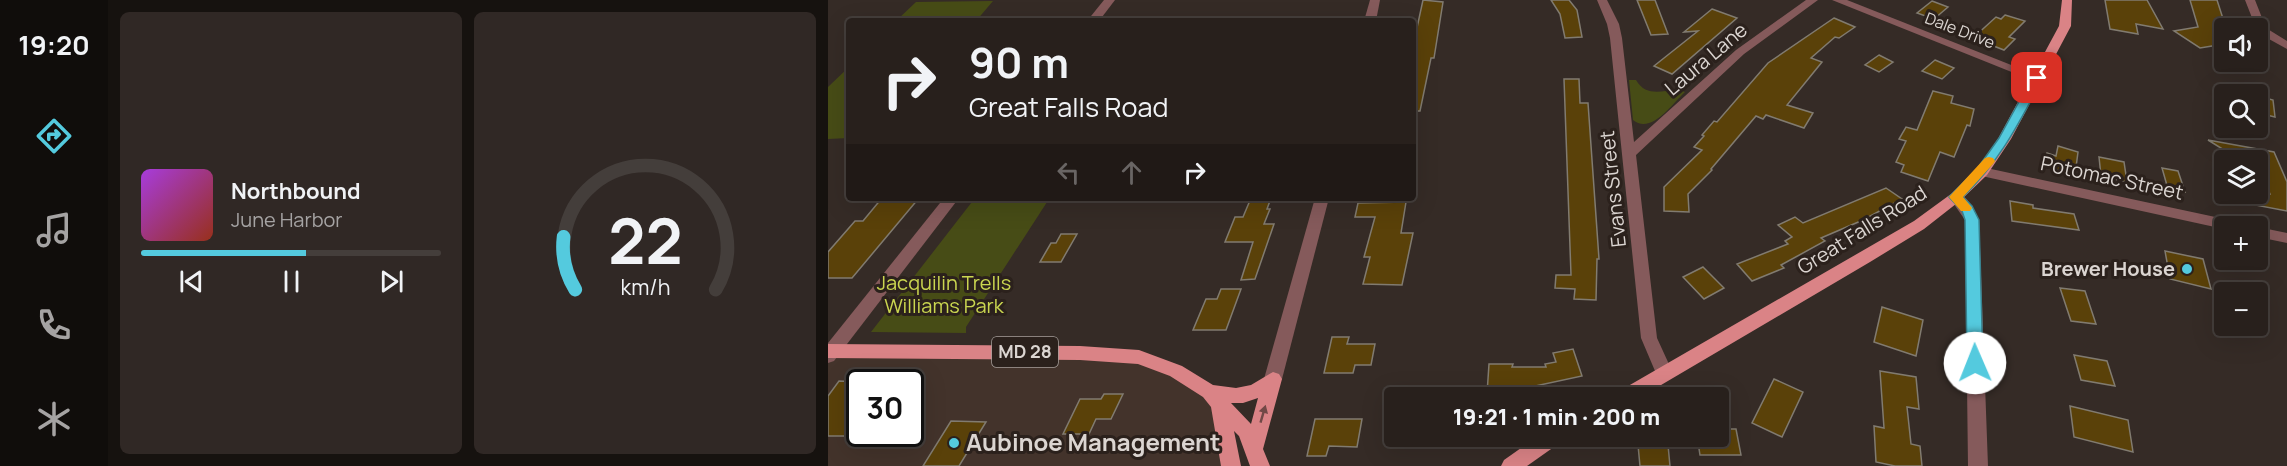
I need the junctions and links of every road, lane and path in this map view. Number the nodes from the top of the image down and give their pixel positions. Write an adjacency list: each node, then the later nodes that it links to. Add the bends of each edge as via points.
1 (1110, 0): 8 (street)
2 (1375, 0): 9 (street)
3 (1602, 0): 12 (street, Evans Street, via 1616,39)
4 (1813, 0): 12 (street, Laura Lane, via 1740,52)
5 (1837, 0): 11 (street, Dale Drive)
6 (2067, 0): 11 (main road, Great Falls Road, via 2065,26)
7 (2250, 0): 10 (street, via 2261,30)
8 (1095, 18)
9 (1371, 18)
10 (2287, 46)
11 (2037, 78): 13 (main road, Great Falls Road)
12 (1629, 154): 21 (street, Evans Street, via 1649,338)
13 (1982, 172): 14 (main road, Great Falls Road); 17 (street, Potomac Street)
14 (1956, 197): 21 (main road, Great Falls Road, via 1919,225); 29 (street, via 1972,220)
15 (950, 201): 20 (street)
16 (1321, 201): 22 (street)
17 (2214, 222)
18 (2268, 234): 19 (street)
19 (2287, 238)
20 (829, 353): 24 (main road, MD 28, via 1080,353 1139,357 1176,371)
21 (1664, 374): 23 (main road, Great Falls Road)
22 (1273, 380): 24 (main road, via 1247,396); 26 (main road, one-way to 22)
23 (1641, 387)
24 (1215, 398): 26 (main road, MD 28, via 1246,431); 27 (main road)
25 (1538, 447): 28 (main road)
26 (1257, 457)
27 (1231, 466)
28 (1511, 466)
29 (1978, 466)

